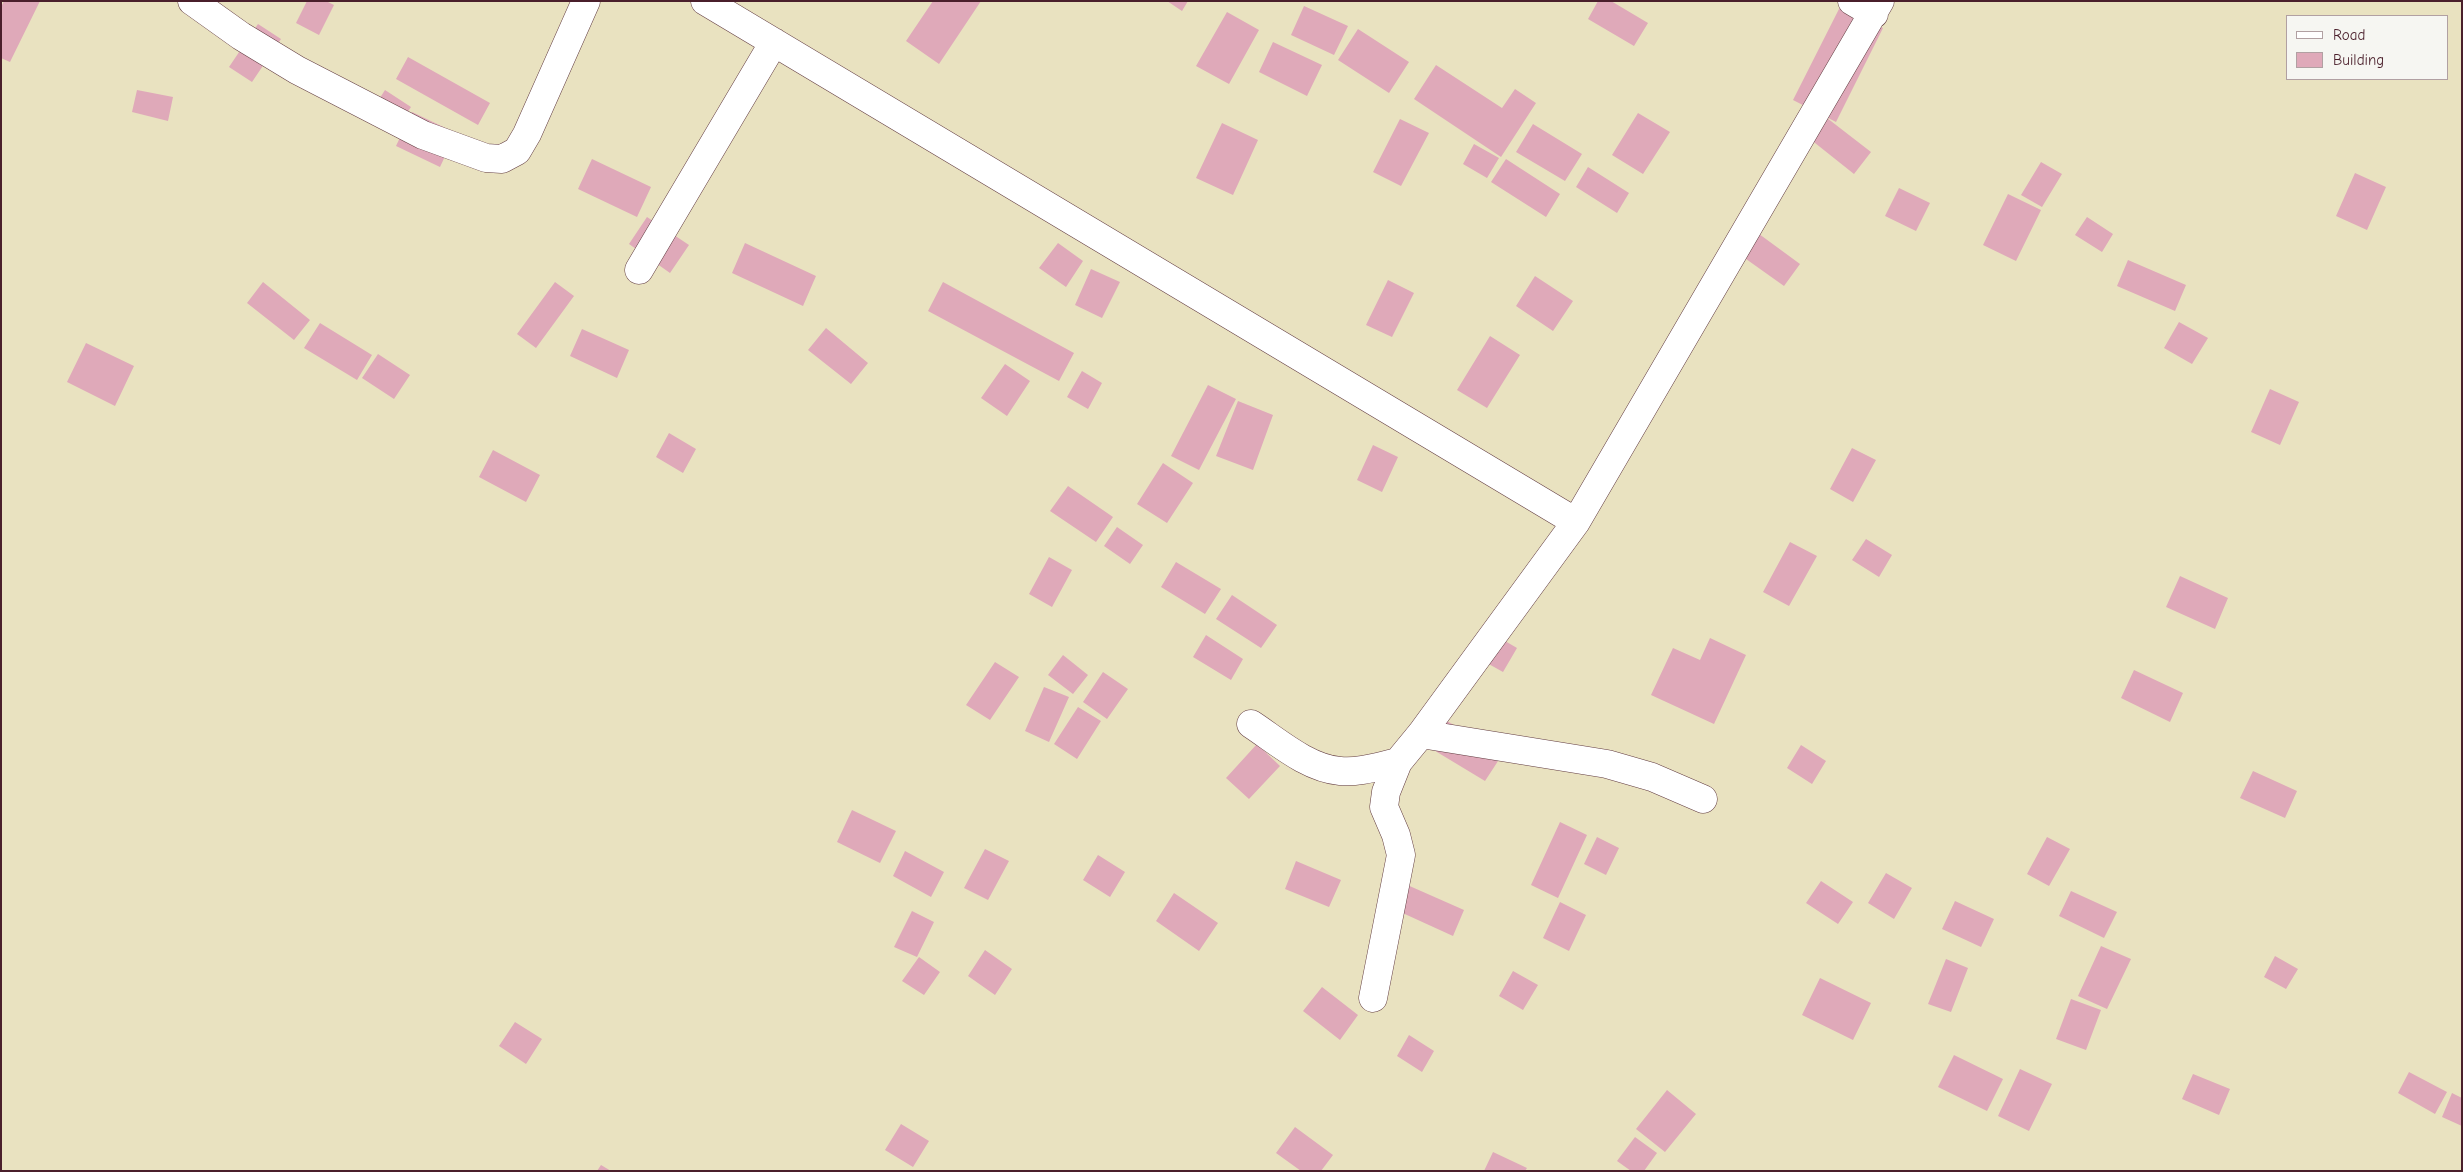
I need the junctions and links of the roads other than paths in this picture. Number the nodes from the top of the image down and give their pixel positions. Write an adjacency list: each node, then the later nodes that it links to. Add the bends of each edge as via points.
1 (192, 1): 2 (street, via 297,70 423,135 486,158 502,159 517,151 527,134)
2 (586, 1)
3 (705, 1): 5 (street)
4 (1869, 6): 7 (street)
5 (774, 42): 6 (street); 7 (street)
6 (640, 270)
7 (1576, 522): 9 (street)
8 (1250, 724): 10 (street, via 1305,760 1340,772)
9 (1421, 734): 10 (street); 11 (street, via 1607,764 1652,777)
10 (1398, 762): 12 (street, via 1386,792 1384,807 1401,855)
11 (1703, 799)
12 (1373, 998)

